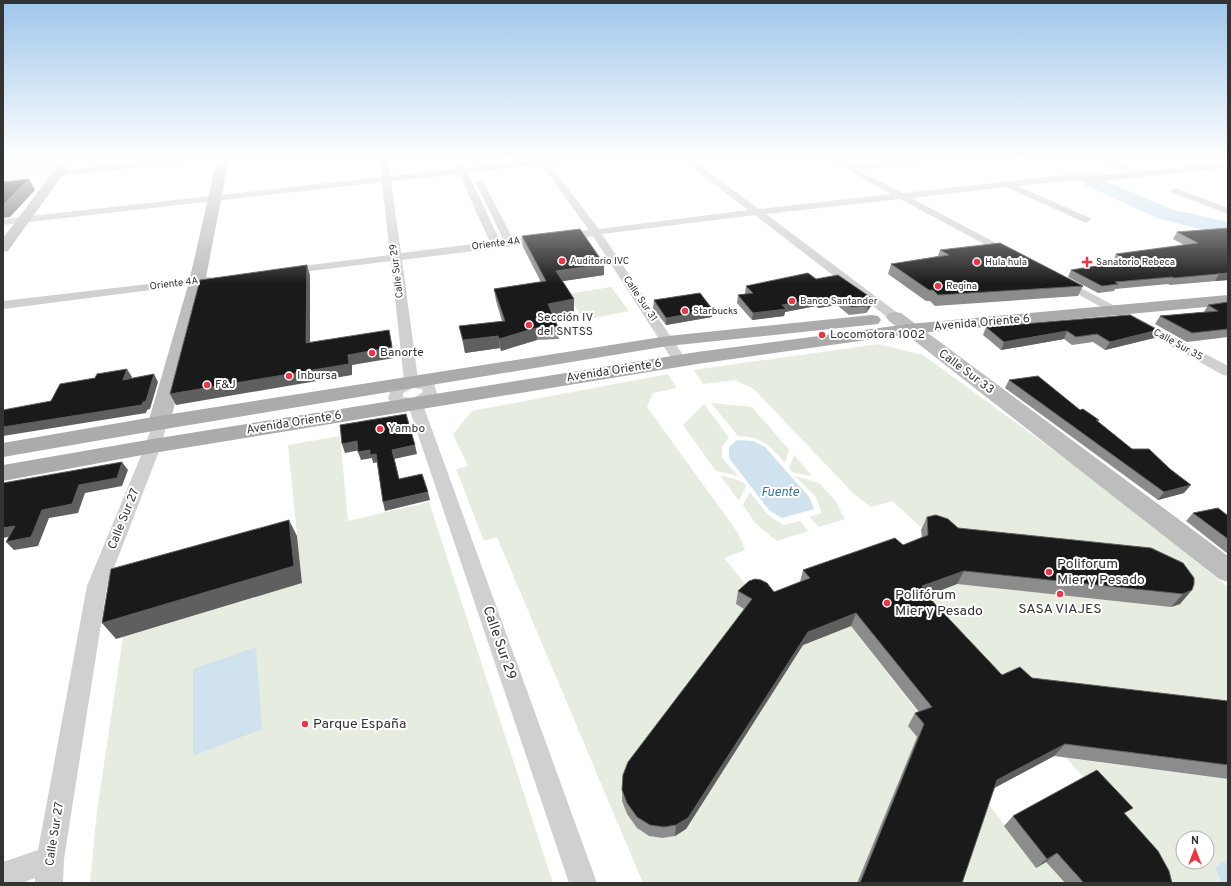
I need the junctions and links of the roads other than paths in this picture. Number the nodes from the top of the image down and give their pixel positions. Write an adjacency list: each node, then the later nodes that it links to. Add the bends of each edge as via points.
1 (38, 200): 15 (street)
2 (202, 200): 15 (street)
3 (214, 200): 27 (street, Calle Sur 27)
4 (389, 200): 22 (street, Calle Sur 29)
5 (479, 200): 20 (street)
6 (485, 200): 19 (street)
7 (572, 200): 18 (street, Calle Sur 31)
8 (741, 200): 14 (street, Calle Sur 33)
9 (870, 200): 14 (street, Oriente 4A)
10 (908, 200): 23 (street)
11 (1042, 200): 16 (street)
12 (1200, 200): 13 (street)
13 (1228, 211)
14 (757, 212): 18 (street, Oriente 4A); 33 (street, Calle Sur 33)
15 (23, 220): 17 (street); 21 (street)
16 (1086, 220)
17 (3, 222)
18 (595, 231): 19 (street, Oriente 4A); 34 (street, Calle Sur 31)
19 (510, 243): 20 (street, Oriente 4A)
20 (496, 244): 22 (street, Oriente 4A)
21 (3, 248)
22 (396, 257): 24 (street, Oriente 4A); 37 (street, Calle Sur 29)
23 (1020, 259)
24 (276, 272)
25 (1054, 278): 29 (street, Calle Sur 35)
26 (221, 279): 27 (street, Oriente 4A)
27 (197, 282): 31 (street, Oriente 4A); 38 (street, Calle Sur 27)
28 (1228, 286): 29 (main road, Avenida Oriente 6)
29 (1096, 300): 32 (street, Calle Sur 35); 33 (main road, Avenida Oriente 6)
30 (1228, 300): 32 (main road, Avenida Oriente 6)
31 (3, 305)
32 (1115, 310): 33 (main road, Avenida Oriente 6); 36 (street, Calle Sur 35)
33 (902, 323): 34 (main road, Avenida Oriente 6); 35 (main road, Avenida Oriente 6); 42 (street, Calle Sur 33)
34 (677, 340): 35 (main road, via 696,346); 37 (main road, Avenida Oriente 6)
35 (689, 359): 37 (main road, Avenida Oriente 6)
36 (1228, 372)
37 (413, 393): 38 (main road, Avenida Oriente 6); 39 (main road, Avenida Oriente 6); 45 (street, Calle Sur 29)
38 (159, 423): 39 (street, Calle Sur 27); 40 (main road, Avenida Oriente 6)
39 (153, 446): 41 (main road, Avenida Oriente 6); 43 (street, Calle Sur 27, via 97,586)
40 (3, 450)
41 (3, 473)
42 (1228, 571)
43 (49, 871): 44 (street)
44 (3, 876)
45 (583, 883)

